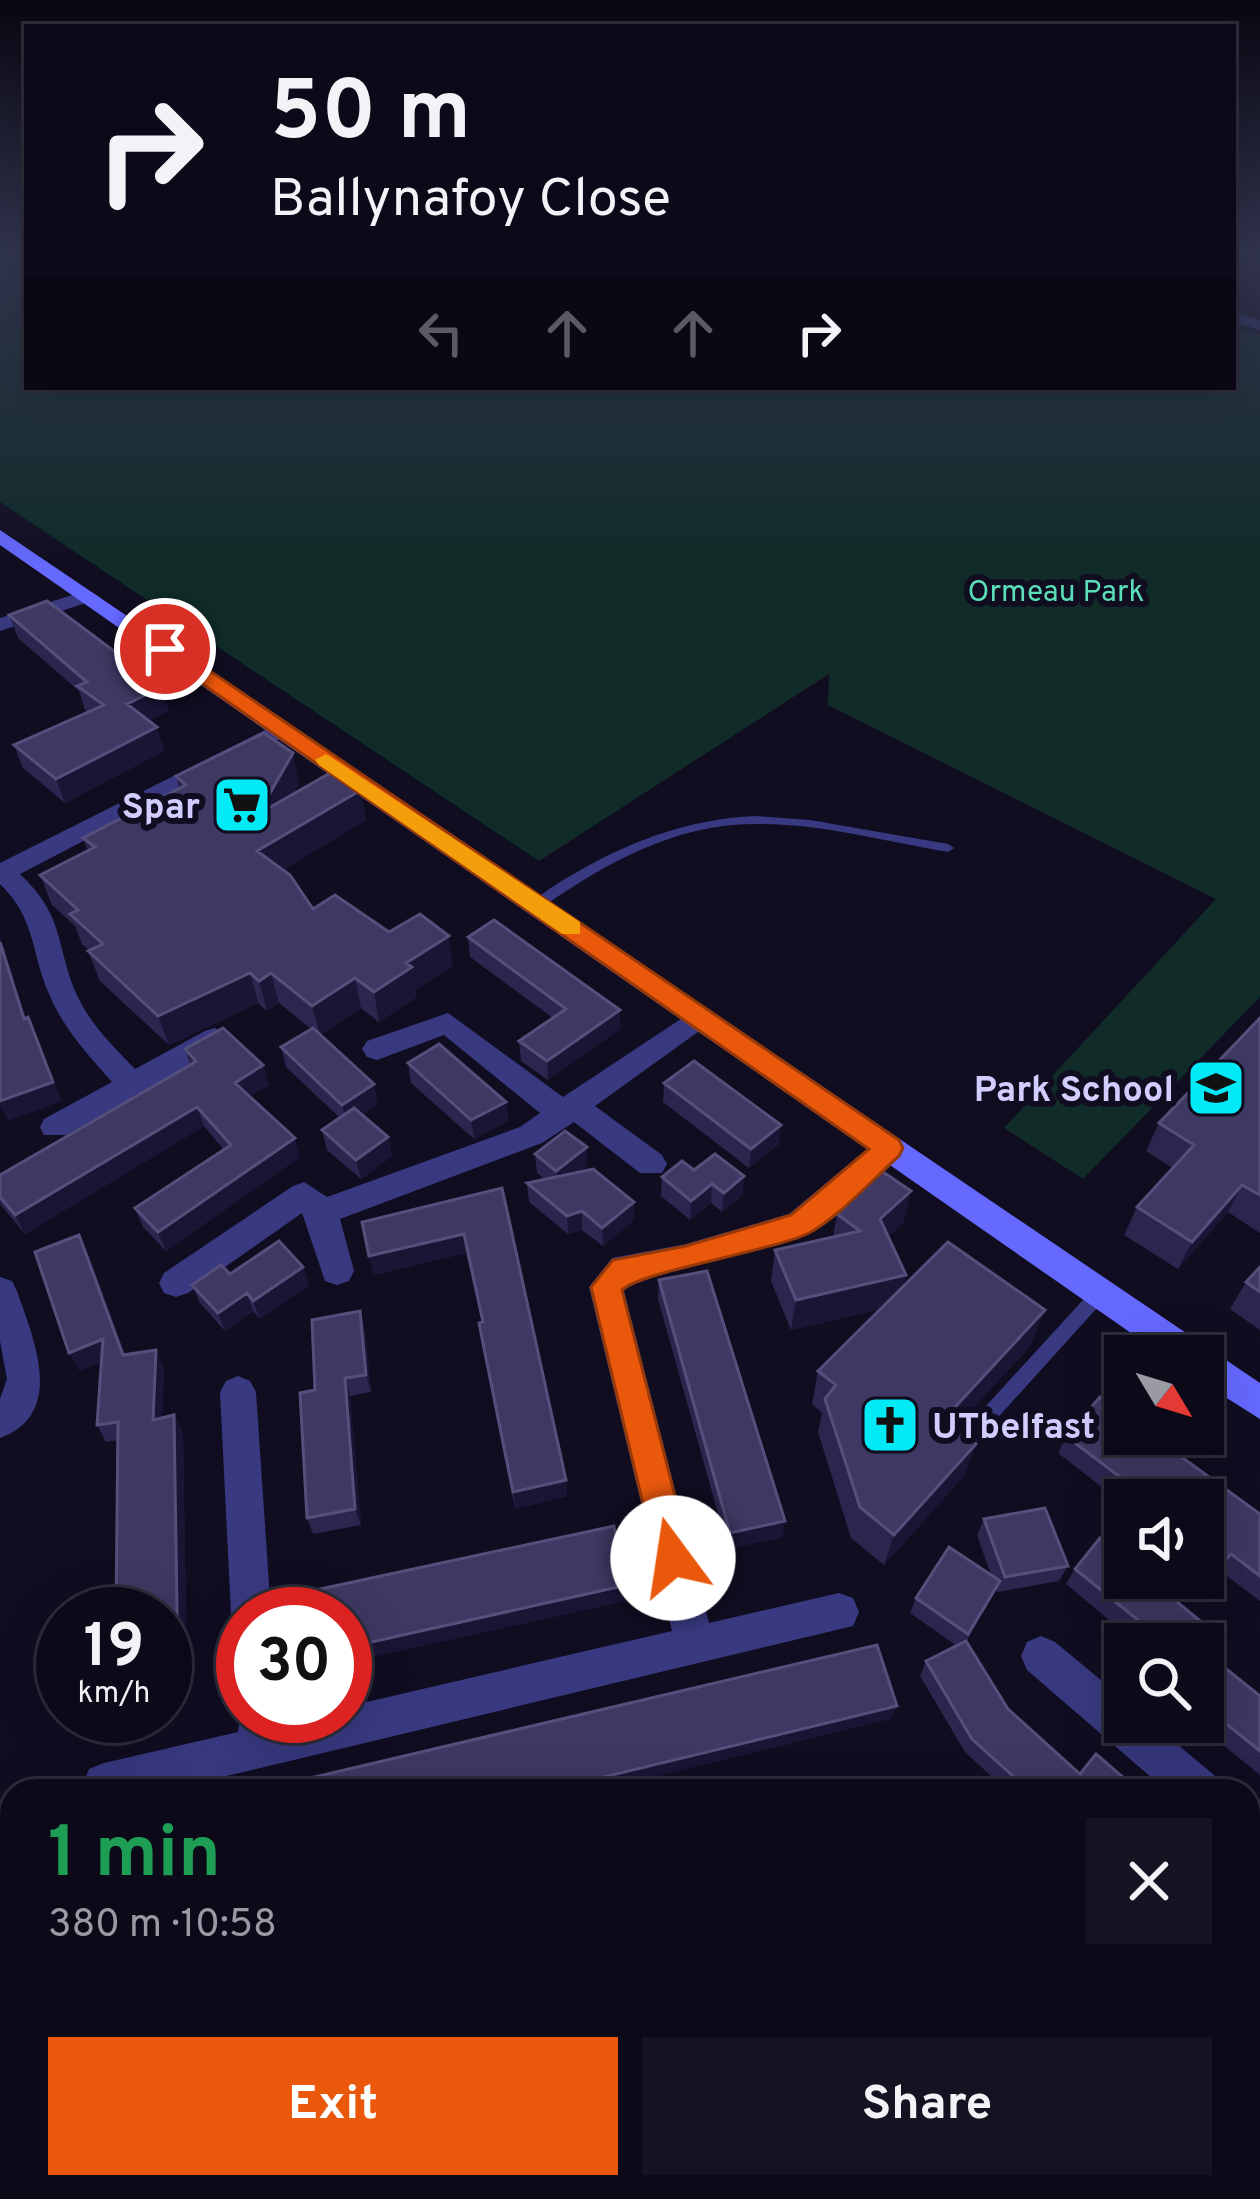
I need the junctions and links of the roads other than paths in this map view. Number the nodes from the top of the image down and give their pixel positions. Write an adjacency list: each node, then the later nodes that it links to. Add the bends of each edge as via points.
1 (0, 536): 2 (main road)
2 (88, 596): 3 (street); 4 (main road)
3 (0, 625)
4 (281, 729): 6 (street); 7 (main road)
5 (948, 848): 7 (lane, via 730,820 668,834)
6 (2, 873): 11 (street, via 36,904 71,1009)
7 (536, 905): 8 (main road)
8 (698, 1016): 12 (street); 14 (main road)
9 (215, 1038): 11 (street)
10 (377, 1049): 12 (street, via 448,1023)
11 (132, 1085): 13 (street)
12 (568, 1110): 15 (street); 16 (street, via 502,1148)
13 (55, 1127)
14 (889, 1148): 20 (main road); 29 (street, via 800,1224 624,1268 606,1287)
15 (651, 1164)
16 (322, 1212): 17 (street); 18 (street, via 304,1195)
17 (337, 1270)
18 (176, 1282)
19 (0, 1292): 25 (street, via 26,1377 21,1402)
20 (1100, 1293): 21 (main road); 26 (lane)
21 (1161, 1335)
22 (1224, 1378): 24 (main road)
23 (238, 1393): 27 (street)
24 (1259, 1401)
25 (0, 1422)
26 (958, 1449)
27 (249, 1587)
28 (839, 1612): 29 (street)
29 (695, 1646): 31 (street)
30 (1041, 1656): 34 (street)
31 (372, 1710)
32 (226, 1743): 33 (street)
33 (119, 1779)
34 (1186, 1779)

